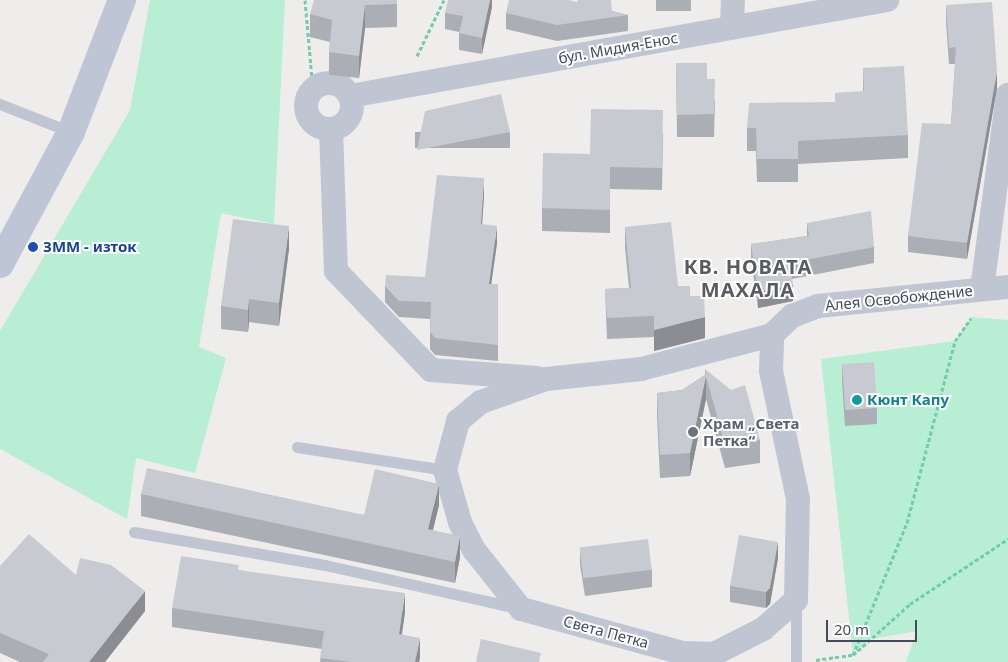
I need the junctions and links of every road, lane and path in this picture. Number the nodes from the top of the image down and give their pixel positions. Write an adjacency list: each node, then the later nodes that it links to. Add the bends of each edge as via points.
1 (122, 0): 13 (street)
2 (305, 0): 8 (path)
3 (444, 0): 7 (path, via 415,59)
4 (733, 0): 6 (street)
5 (887, 0): 6 (street, бул. Мидия-Енос)
6 (732, 28): 7 (street, бул. Мидия-Енос)
7 (422, 84): 10 (street, бул. Мидия-Енос)
8 (313, 90): 10 (street, via 330,84); 12 (street, via 307,100 308,116 317,126)
9 (1008, 95): 16 (street)
10 (350, 96): 12 (street, via 351,113 345,123)
11 (0, 104): 13 (lane)
12 (331, 129): 18 (street, via 336,271 431,370)
13 (71, 132): 14 (street)
14 (0, 264)
15 (1008, 287): 16 (street, Алея Освобождение)
16 (982, 289): 17 (street, Алея Освобождение, via 818,306 792,316); 25 (path, via 956,340 907,523)
17 (772, 335): 18 (street, Алея Освобождение, via 641,369); 23 (street, via 771,371 798,499)
18 (546, 379): 20 (street, Алея Освобождение, via 481,402 458,421)
19 (297, 446): 20 (lane)
20 (445, 470): 24 (street, via 460,522 474,550)
21 (134, 532): 24 (lane, via 325,565)
22 (1008, 539): 25 (path, via 910,604)
23 (796, 600): 26 (street, via 763,629); 28 (lane)
24 (521, 609): 26 (street, Света Петка)
25 (853, 655): 27 (path)
26 (712, 658)
27 (809, 661)
28 (796, 662)

